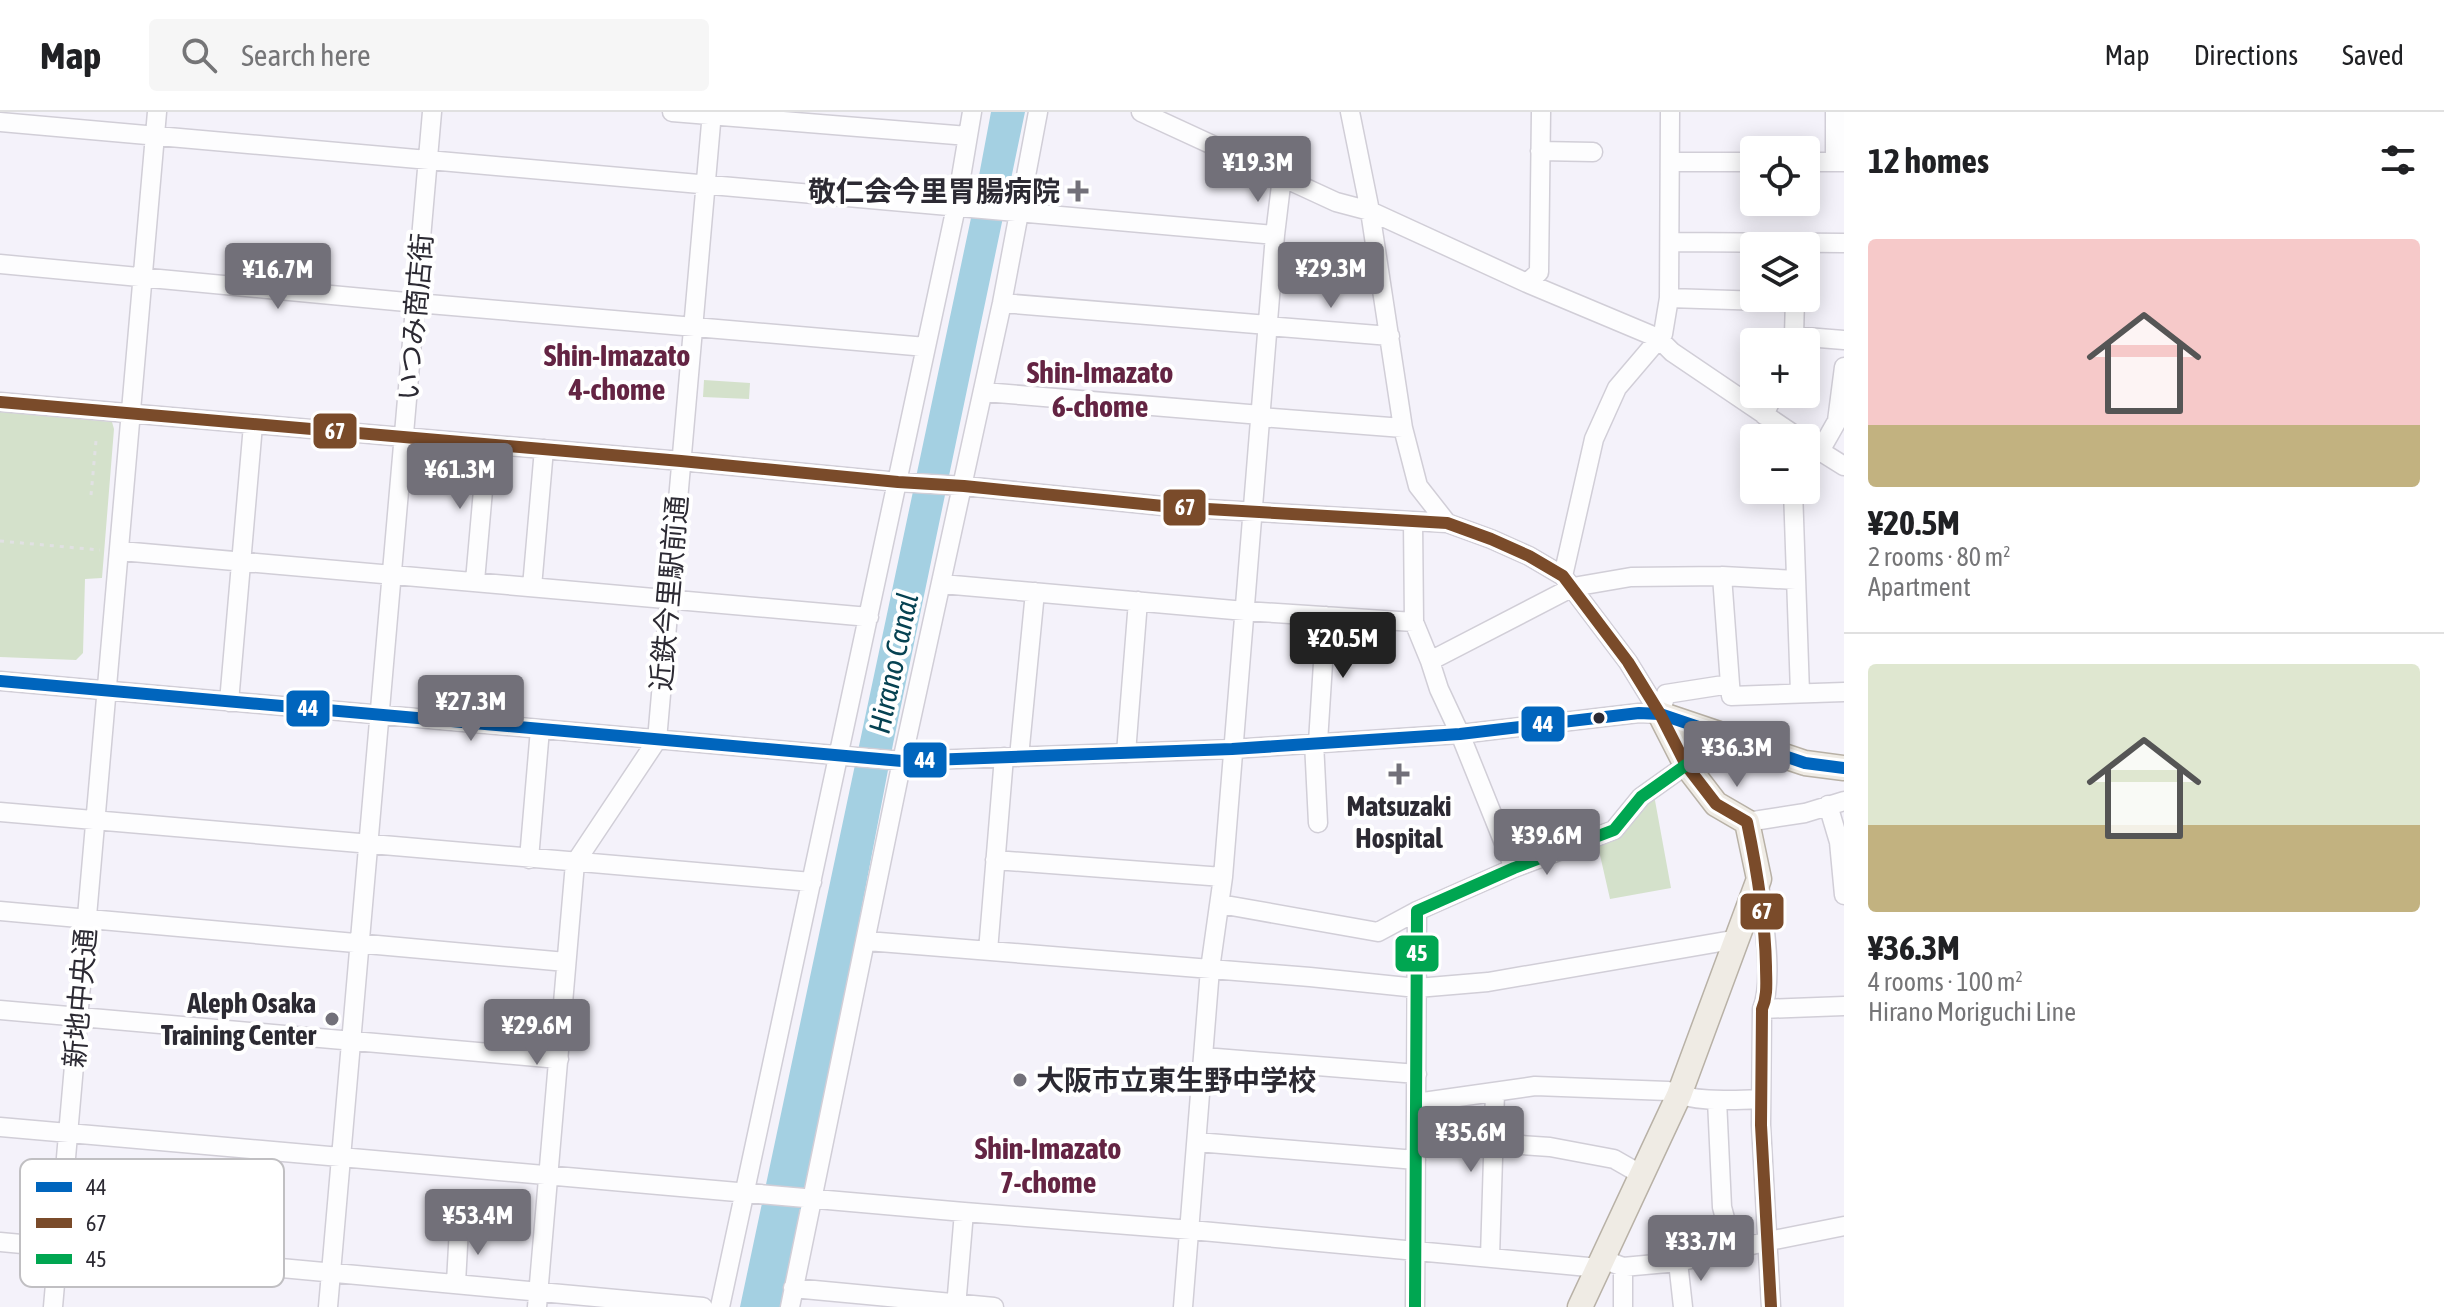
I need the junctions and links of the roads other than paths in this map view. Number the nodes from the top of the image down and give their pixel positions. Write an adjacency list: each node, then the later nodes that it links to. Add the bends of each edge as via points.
1 (157, 112): 15 (street, 新地中央通)
2 (432, 112): 19 (street, いつみ商店街)
3 (672, 112): 11 (street)
4 (972, 112): 16 (street)
5 (1038, 112): 27 (street)
6 (1141, 112): 12 (street)
7 (1350, 112): 26 (street)
8 (1541, 112): 17 (street)
9 (1670, 112): 20 (street)
10 (1835, 112): 22 (street)
11 (712, 114): 16 (street); 24 (street, 近鉄今里駅前通)
12 (1175, 119): 23 (street)
13 (90, 121): 14 (street); 15 (street)
14 (0, 122)
15 (155, 136): 19 (street); 34 (street, 新地中央通)
16 (968, 136): 25 (street)
17 (1540, 151): 18 (street); 35 (street, via 1539,272)
18 (1593, 152)
19 (428, 160): 24 (street); 38 (street, いつみ商店街)
20 (1670, 162): 21 (street); 29 (street)
21 (1740, 162)
22 (1840, 162)
23 (1282, 177): 26 (street); 28 (street)
24 (706, 184): 25 (street); 40 (street, 近鉄今里駅前通)
25 (961, 208): 27 (street); 46 (street)
26 (1370, 211): 35 (street); 42 (street)
27 (1018, 213): 28 (street); 39 (street)
28 (1275, 235): 41 (street)
29 (1670, 242): 31 (street); 36 (street)
30 (1844, 243): 32 (street)
31 (1740, 244)
32 (1820, 244)
33 (0, 264): 34 (street)
34 (143, 277): 38 (street); 51 (street, 新地中央通)
35 (1527, 283): 43 (street)
36 (1669, 298): 37 (street); 43 (street)
37 (1740, 299)
38 (417, 303): 40 (street); 58 (street, いつみ商店街)
39 (1002, 303): 41 (street); 48 (street)
40 (694, 326): 46 (street); 62 (street, 近鉄今里駅前通)
41 (1268, 326): 42 (street); 53 (street)
42 (1390, 336): 56 (street)
43 (1658, 338): 52 (street); 76 (street, via 1617,388 1594,439)
44 (1820, 340): 45 (street)
45 (1844, 340)
46 (926, 347): 64 (street)
47 (1844, 367): 57 (street, via 1837,421)
48 (984, 392): 53 (street); 65 (street)
49 (0, 402): 51 (street)
50 (1767, 408): 52 (street)
51 (131, 414): 55 (street); 70 (street, 新地中央通)
52 (1764, 415): 54 (street)
53 (1261, 416): 56 (street); 67 (street)
54 (1777, 424)
55 (253, 425): 58 (street); 71 (street)
56 (1403, 428): 69 (street, via 1418,486)
57 (1820, 430)
58 (404, 438): 59 (street); 72 (street, いつみ商店街)
59 (487, 445): 60 (street); 75 (street)
60 (544, 449): 62 (street); 78 (street)
61 (1820, 452): 63 (street)
62 (681, 461): 64 (street); 80 (street, 近鉄今里駅前通)
63 (1844, 466)
64 (902, 482): 65 (street); 84 (street)
65 (961, 486): 67 (street); 77 (street)
66 (1793, 504): 74 (street)
67 (1253, 513): 68 (street); 82 (street)
68 (1413, 522): 69 (street); 85 (street)
69 (1447, 523): 76 (street, via 1491,539)
70 (114, 551): 71 (street); 89 (street, 新地中央通)
71 (241, 561): 72 (street); 92 (street)
72 (392, 574): 75 (street); 93 (street, いつみ商店街)
73 (1722, 576): 74 (street); 76 (street); 88 (street)
74 (1796, 580): 91 (street)
75 (475, 581): 78 (street)
76 (1568, 581): 86 (street); 94 (street)
77 (942, 584): 79 (street); 103 (street)
78 (532, 587): 80 (street)
79 (1035, 592): 81 (street); 102 (street)
80 (669, 598): 84 (street); 97 (street, 近鉄今里駅前通)
81 (1138, 601): 82 (street); 100 (street)
82 (1245, 611): 83 (street); 99 (street)
83 (1326, 616): 85 (street); 98 (street)
84 (869, 617): 101 (street)
85 (1414, 622): 86 (street)
86 (1430, 661): 96 (street)
87 (0, 681): 89 (street)
88 (1730, 684): 91 (street, via 1731,696); 94 (street, via 1666,694)
89 (107, 690): 92 (street); 108 (street, 新地中央通)
90 (1844, 692): 91 (street)
91 (1800, 693)
92 (229, 702): 93 (street)
93 (379, 713): 95 (street); 111 (street, いつみ商店街)
94 (1660, 714): 96 (street); 104 (main road); 105 (main road, via 1805,763)
95 (540, 729): 97 (street); 112 (street)
96 (1460, 734): 98 (street); 115 (street)
97 (657, 740): 101 (street); 114 (street)
98 (1316, 742): 99 (street); 110 (street)
99 (1232, 749): 100 (street); 116 (street)
100 (1126, 753): 102 (street)
101 (839, 756): 103 (street); 118 (street)
102 (1012, 757): 103 (street); 113 (street)
103 (902, 761): 125 (street)
104 (1686, 765): 109 (main road, via 1716,804); 115 (street, via 1641,797 1614,830)
105 (1844, 768)
106 (1836, 803): 109 (street); 119 (street)
107 (0, 812): 108 (street)
108 (96, 821): 111 (street); 123 (street, 新地中央通)
109 (1747, 822): 117 (main road)
110 (1318, 823)
111 (369, 845): 112 (street); 126 (street, いつみ商店街)
112 (529, 859): 114 (street)
113 (995, 860): 116 (street); 127 (street)
114 (575, 863): 118 (street); 128 (street)
115 (1514, 868): 122 (street)
116 (1223, 877): 120 (street)
117 (1759, 879): 124 (main road); 132 (street, via 1766,936)
118 (812, 882): 153 (street)
119 (1844, 895)
120 (1220, 904): 122 (street, via 1378,932); 129 (street)
121 (0, 911): 123 (street)
122 (1417, 911): 130 (street)
123 (87, 919): 126 (street); 134 (street, 新地中央通)
124 (1738, 939): 130 (street, via 1488,982); 140 (main road)
125 (867, 941): 127 (street); 154 (street)
126 (359, 942): 128 (street); 135 (street, いつみ商店街)
127 (988, 951): 129 (street)
128 (566, 962): 137 (street)
129 (1210, 969): 130 (street); 136 (street)
130 (1417, 988): 138 (street)
131 (1844, 1006): 132 (street)
132 (1762, 1009): 141 (street)
133 (0, 1010): 134 (street)
134 (78, 1017): 135 (street); 145 (street, 新地中央通)
135 (351, 1042): 137 (street); 148 (street, いつみ商店街)
136 (1204, 1057): 138 (street); 146 (street)
137 (559, 1059): 151 (street)
138 (1417, 1074): 143 (street)
139 (1495, 1092): 140 (street, via 1535,1086); 143 (street); 147 (street)
140 (1679, 1095): 142 (street); 152 (main road)
141 (1761, 1099): 142 (street); 159 (street)
142 (1717, 1100): 162 (street, via 1722,1207)
143 (1416, 1103): 150 (street)
144 (0, 1127): 145 (street)
145 (69, 1133): 148 (street); 149 (street, 新地中央通)
146 (1197, 1142): 150 (street); 158 (street)
147 (1493, 1143): 152 (street, via 1614,1159); 164 (street)
148 (341, 1157): 151 (street); 168 (street, いつみ商店街)
149 (67, 1159)
150 (1416, 1160): 163 (street)
151 (549, 1175): 153 (street); 172 (street)
152 (1642, 1175): 166 (main road)
153 (746, 1192): 154 (street); 177 (street)
154 (813, 1198): 155 (street); 171 (street)
155 (964, 1212): 158 (street); 173 (street)
156 (1844, 1226): 159 (street)
157 (459, 1228): 169 (street)
158 (1191, 1230): 163 (street); 180 (street)
159 (1769, 1241): 162 (street); 185 (street)
160 (0, 1242): 161 (street)
161 (20, 1244)
162 (1733, 1249): 165 (street)
163 (1414, 1251): 164 (street); 181 (street)
164 (1490, 1257): 166 (street)
165 (1678, 1262): 166 (street); 184 (street)
166 (1608, 1265): 182 (main road); 183 (street)
167 (284, 1269): 168 (street)
168 (331, 1273): 169 (street); 175 (street, いつみ商店街)
169 (456, 1283): 172 (street)
170 (55, 1287): 174 (street, 新地中央通)
171 (793, 1288): 173 (street); 178 (street)
172 (538, 1298): 176 (street)
173 (956, 1305): 179 (street)
174 (53, 1307)
175 (328, 1307)
176 (703, 1307)
177 (720, 1307)
178 (790, 1307)
179 (994, 1307)
180 (1183, 1307)
181 (1415, 1307)
182 (1580, 1307)
183 (1623, 1307)
184 (1683, 1307)
185 (1771, 1307)

